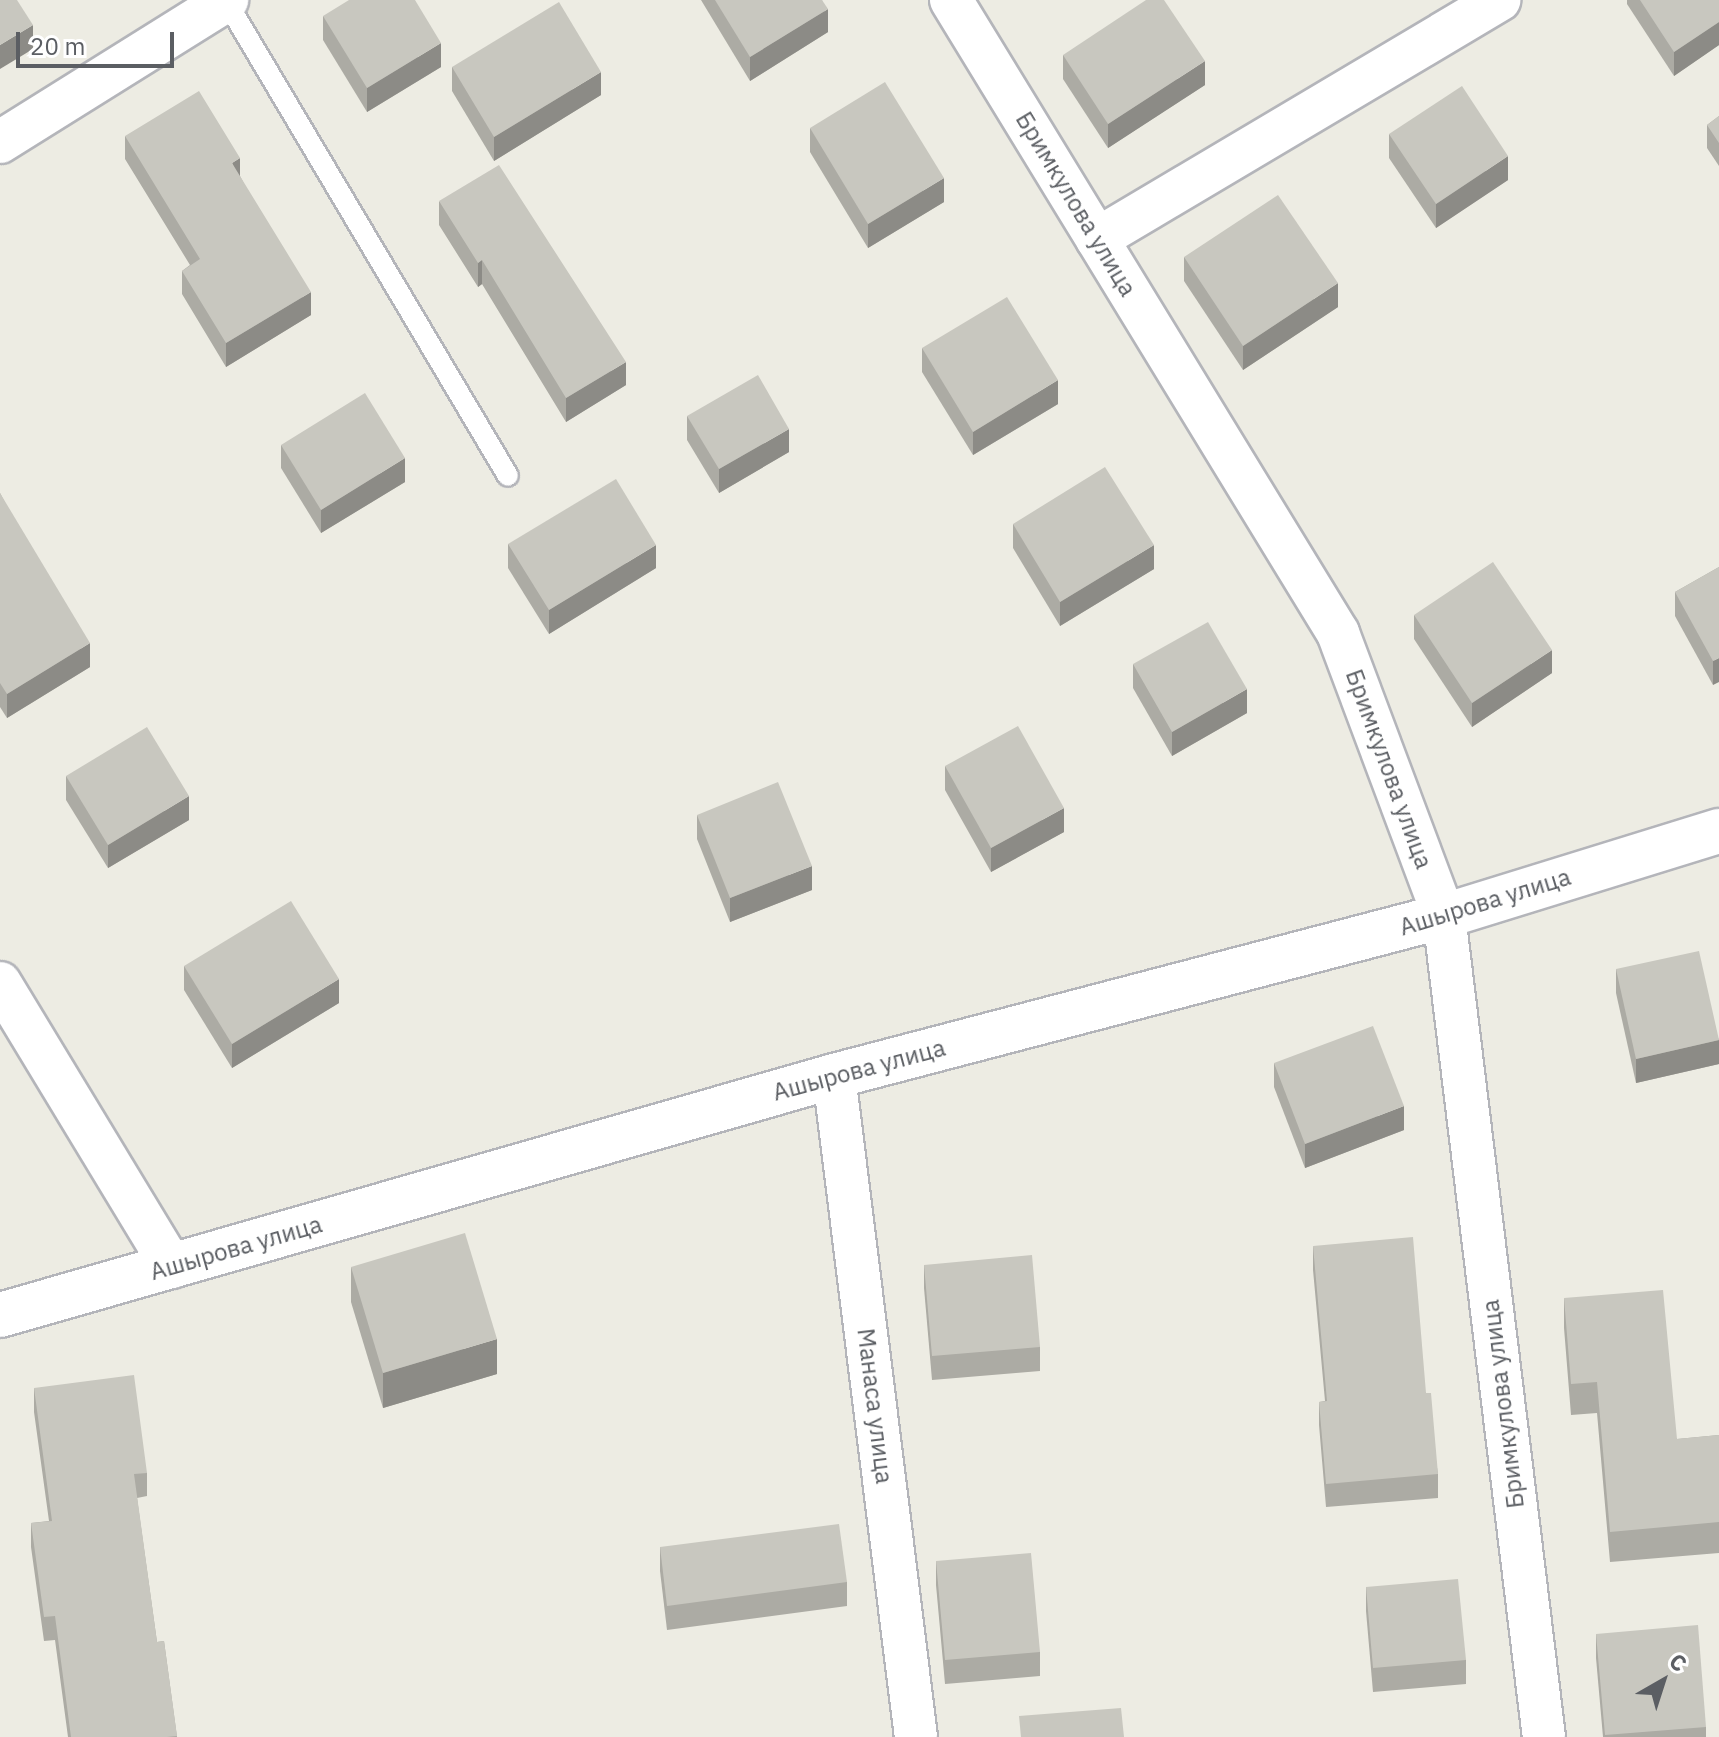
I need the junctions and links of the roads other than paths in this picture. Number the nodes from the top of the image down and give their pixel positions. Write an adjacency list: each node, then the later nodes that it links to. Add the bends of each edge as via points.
1 (226, 0): 4 (street); 6 (lane)
2 (951, 0): 5 (street, Бримкулова улица)
3 (1499, 0): 5 (street)
4 (0, 142)
5 (1097, 239): 8 (street, Бримкулова улица, via 1338,633)
6 (508, 476)
7 (1719, 831): 8 (street, Ашырова улица)
8 (1444, 916): 10 (street, Ашырова улица); 14 (street, Бримкулова улица)
9 (0, 983): 11 (street)
10 (834, 1076): 11 (street, Ашырова улица); 13 (street, Манаса улица)
11 (172, 1267): 12 (street, Ашырова улица)
12 (0, 1315)
13 (916, 1737)
14 (1544, 1737)

